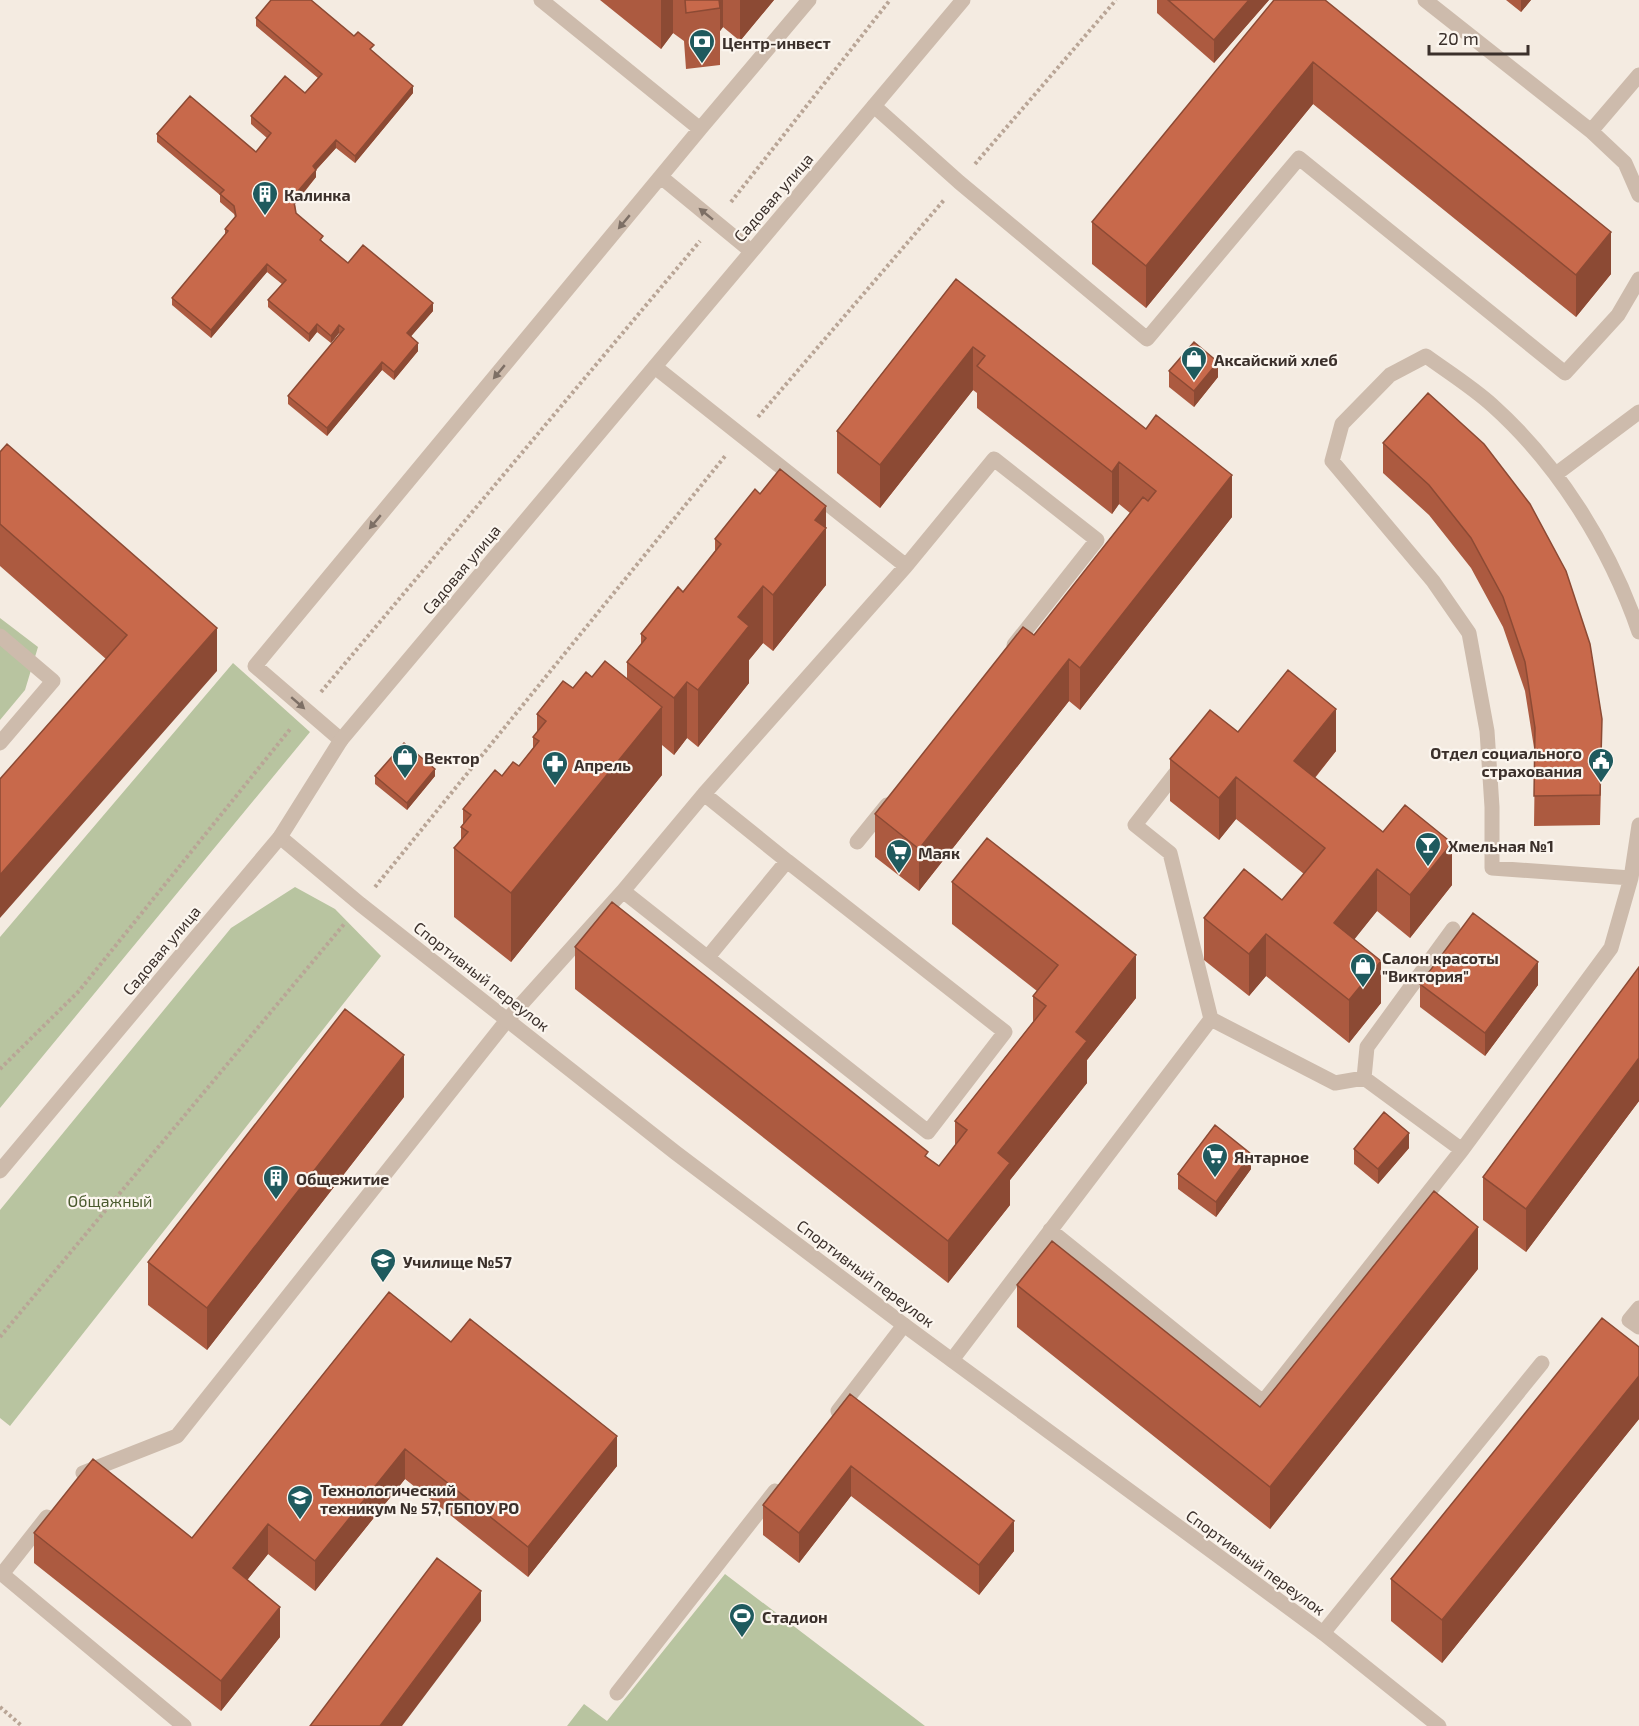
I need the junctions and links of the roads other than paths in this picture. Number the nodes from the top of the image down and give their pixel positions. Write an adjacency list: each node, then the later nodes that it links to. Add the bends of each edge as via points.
1 (542, 0): 7 (street)
2 (809, 0): 7 (street)
3 (963, 0): 6 (street, Садовая улица)
4 (1425, 0): 8 (street)
5 (1639, 75): 8 (street)
6 (874, 106): 13 (street, Садовая улица); 14 (street, via 1147,339 1299,158 1565,374 1618,315)
7 (700, 129): 11 (street)
8 (1592, 131): 9 (street)
9 (1625, 163): 10 (street); 12 (street)
10 (1639, 175)
11 (661, 177): 13 (street, one-way to 11); 22 (street, one-way to 22, via 255,666)
12 (1639, 195)
13 (751, 251): 15 (street, Садовая улица)
14 (1639, 279)
15 (655, 367): 18 (street); 22 (street, Садовая улица)
16 (1639, 412): 17 (street)
17 (1556, 474): 19 (street, via 1627,597); 31 (street, via 1492,405 1426,356 1390,375 1342,424 1332,461 1433,581 1469,633 1487,731 1492,868)
18 (906, 566): 21 (street, via 994,459 1097,540); 25 (street)
19 (1639, 632)
20 (0, 636): 23 (street, via 53,681)
21 (1003, 659)
22 (341, 740): 28 (street, Садовая улица)
23 (0, 743)
24 (1189, 756): 36 (street, via 1135,825 1170,853)
25 (704, 794): 30 (street); 32 (street)
26 (893, 797): 29 (street)
27 (1639, 825): 31 (street)
28 (280, 837): 35 (street, Спортивный переулок); 39 (street, Садовая улица)
29 (857, 842)
30 (787, 861): 34 (street); 34 (street, via 1005,1032 928,1132)
31 (1631, 878): 38 (street, via 1611,948)
32 (623, 891): 34 (street); 35 (street)
33 (1453, 929): 37 (street, via 1367,1047)
34 (708, 957)
35 (508, 1019): 42 (street, Спортивный переулок, via 676,1153); 47 (street, via 177,1436 83,1473)
36 (1211, 1019): 37 (street, via 1335,1083); 40 (street)
37 (1364, 1078): 38 (street)
38 (1461, 1150): 40 (street, via 1263,1402)
39 (0, 1171)
40 (1050, 1230): 44 (street)
41 (1639, 1308): 43 (street, via 1629,1320)
42 (904, 1325): 44 (street, Спортивный переулок); 46 (street)
43 (1639, 1327)
44 (952, 1360): 50 (street, Спортивный переулок)
45 (1542, 1362): 50 (street)
46 (825, 1427)
47 (75, 1482)
48 (782, 1482): 51 (street)
49 (53, 1510): 52 (street, via 2,1574)
50 (1323, 1633): 53 (street, Спортивный переулок)
51 (616, 1693)
52 (184, 1726)
53 (1439, 1726)

